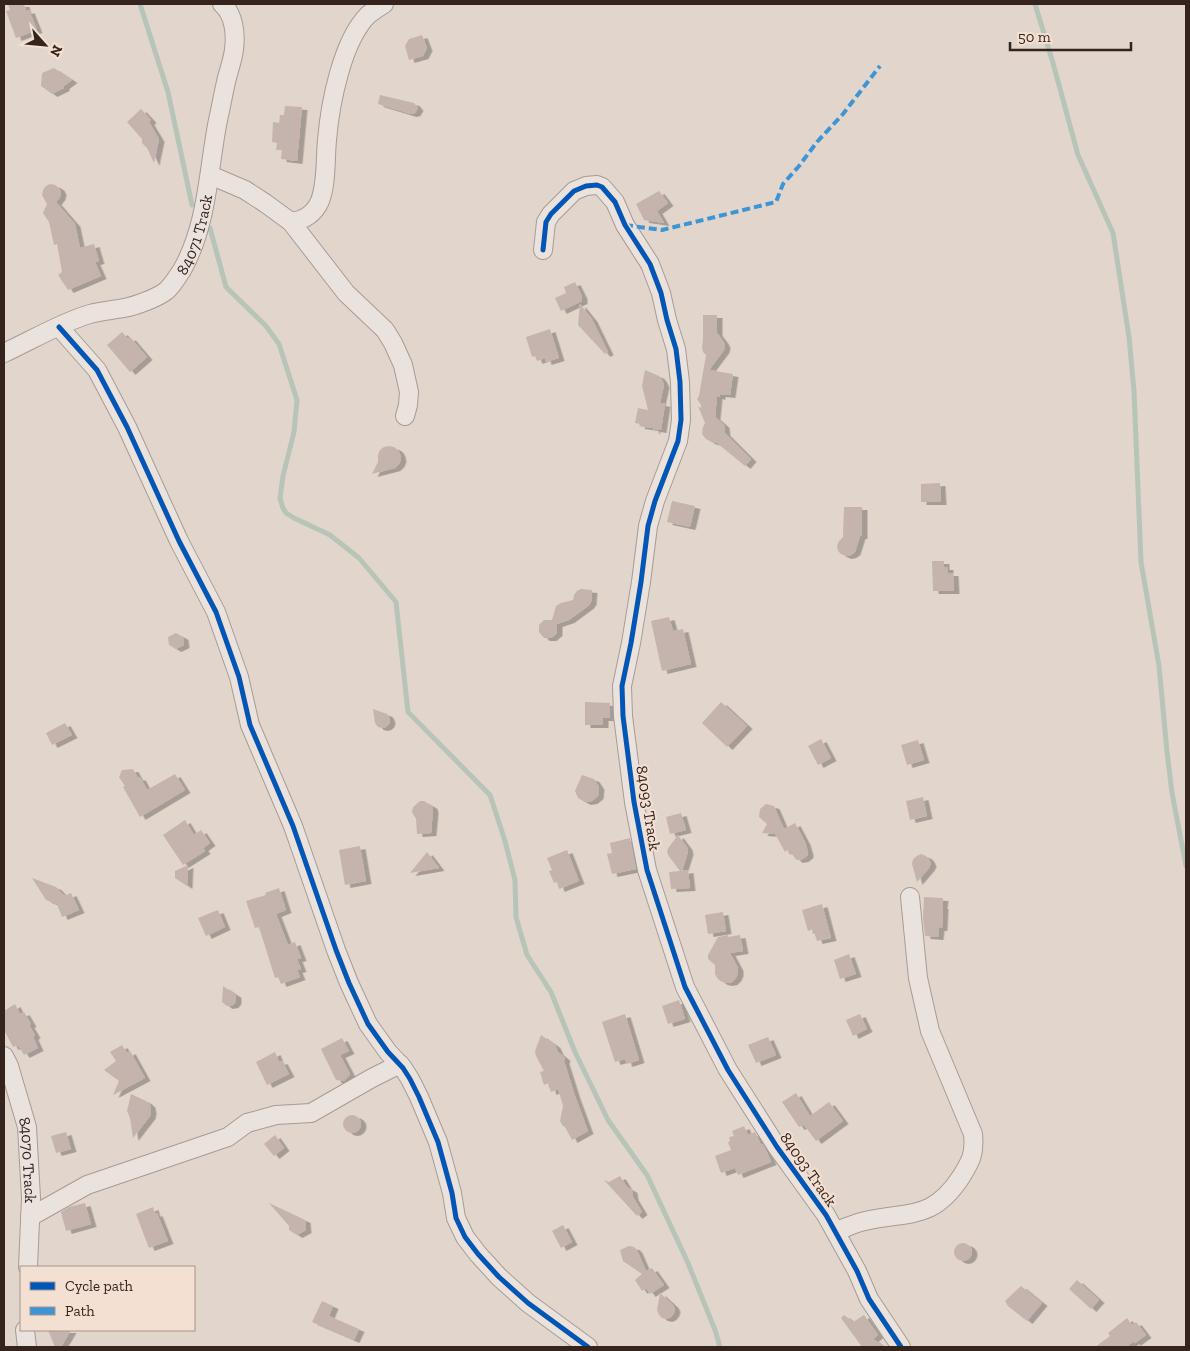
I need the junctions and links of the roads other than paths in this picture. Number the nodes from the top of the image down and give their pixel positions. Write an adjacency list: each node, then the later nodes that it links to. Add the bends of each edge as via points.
1 (222, 4): 3 (street, 84071 Track, via 232,18 234,49 224,87)
2 (384, 4): 4 (street, via 368,15 347,50 333,94 324,189 319,202 312,214)
3 (210, 175): 4 (street, via 246,190); 6 (street, 84071 Track, via 198,236 175,281 166,291 127,308 90,314)
4 (291, 222): 8 (street, via 346,293 385,330 394,343 409,392)
5 (544, 250): 13 (street, 84093 Track, via 546,222 550,214 574,192 597,185 615,202 625,225 650,264 662,293 676,349 681,420 678,441 648,526 622,686 634,802 647,870 685,987 728,1070)
6 (59, 327): 7 (street, 84071 Track); 11 (street, via 97,370 216,612 239,677 250,725 292,826 336,950 368,1024)
7 (4, 353)
8 (405, 416)
9 (910, 897): 13 (street, via 918,978 930,1031 973,1134 974,1148 969,1164 956,1184 931,1207 917,1213 863,1221)
10 (4, 1056): 12 (street, 84070 Track, via 26,1127)
11 (400, 1064): 12 (street, via 311,1113 276,1115 247,1123 228,1137 87,1185); 17 (street, via 438,1142 456,1218 465,1237 499,1277 528,1303)
12 (30, 1217): 14 (street, 84070 Track)
13 (836, 1231): 18 (street, 84093 Track, via 869,1299)
14 (28, 1266)
15 (25, 1331): 16 (street)
16 (27, 1347)
17 (588, 1347)
18 (901, 1347)

